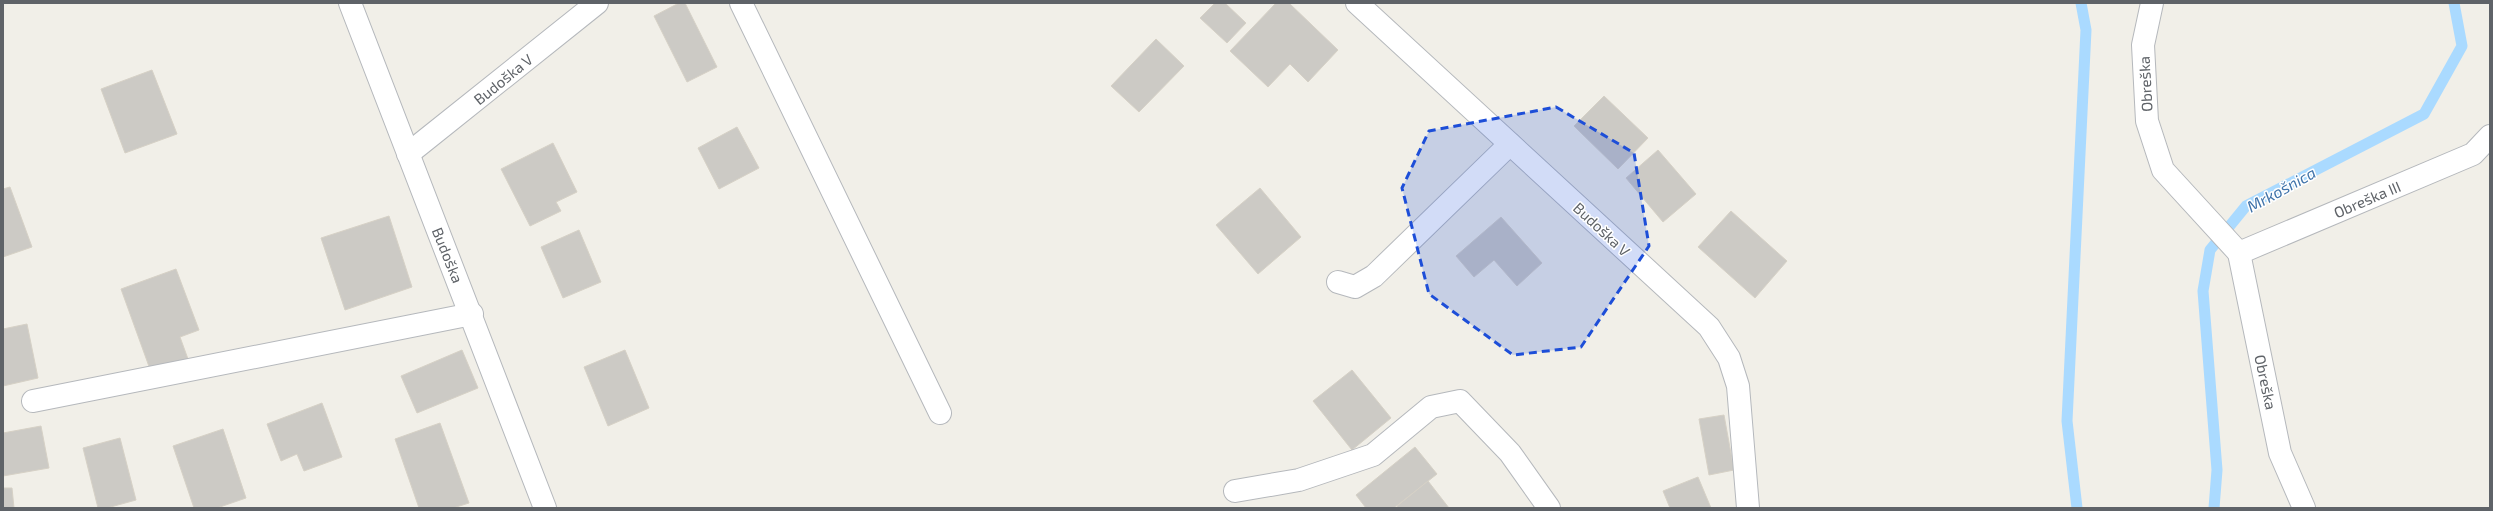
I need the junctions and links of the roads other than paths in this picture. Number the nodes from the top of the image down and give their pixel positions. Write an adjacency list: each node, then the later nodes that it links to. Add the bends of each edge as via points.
1 (350, 3): 8 (street, Budoška)
2 (597, 3): 8 (street, Budoška V)
3 (741, 3): 13 (street)
4 (1357, 3): 7 (street, Budoška V)
5 (2152, 3): 9 (street, Obreška, via 2143,45 2147,121 2163,170)
6 (2490, 136): 9 (street, Obreška III, via 2473,154)
7 (1510, 144): 10 (street, via 1374,276 1355,287); 17 (street, Budoška V, via 1709,327 1729,358 1738,386)
8 (408, 154): 11 (street, Budoška)
9 (2239, 253): 18 (street, Obreška, via 2280,453)
10 (1338, 282)
11 (472, 314): 12 (street); 15 (street, Budoška)
12 (33, 401)
13 (940, 413)
14 (1235, 491): 16 (street, via 1298,480 1373,454 1432,407 1460,401 1510,453)
15 (545, 508)
16 (1549, 508)
17 (1748, 508)
18 (2304, 508)

